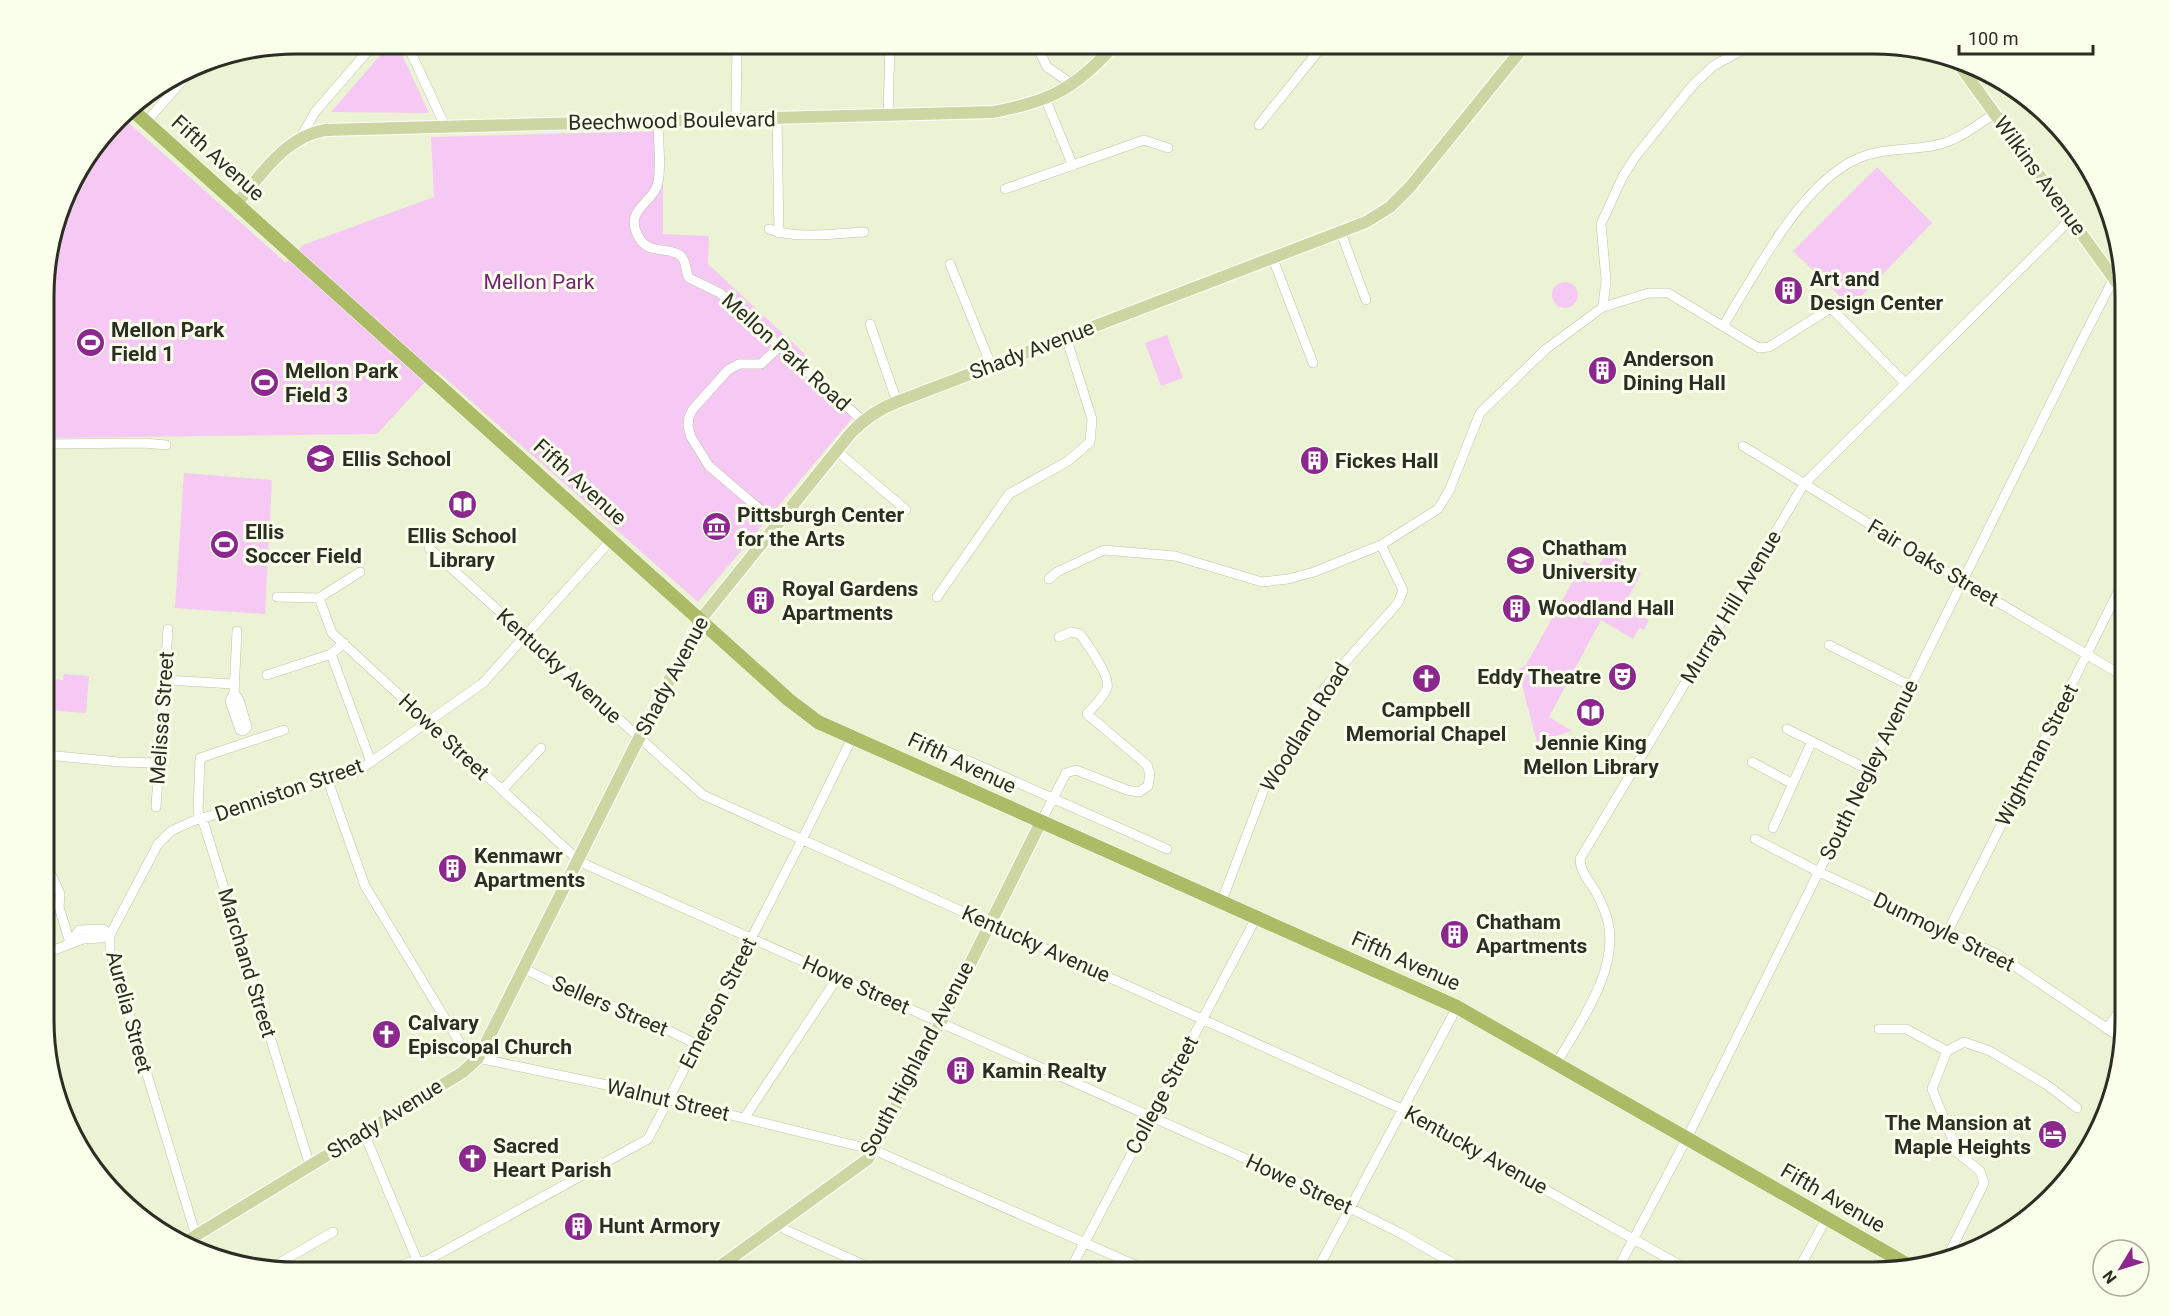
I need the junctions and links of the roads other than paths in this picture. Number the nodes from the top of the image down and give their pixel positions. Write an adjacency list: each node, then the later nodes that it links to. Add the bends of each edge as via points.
1 (365, 54): 25 (street, via 315,112)
2 (412, 54): 24 (street)
3 (737, 54): 20 (street)
4 (890, 54): 18 (street)
5 (1041, 54): 14 (street, via 1047,67)
6 (1106, 54): 14 (main road, Beechwood Boulevard)
7 (1316, 54): 23 (street)
8 (1518, 54): 34 (main road, Shady Avenue, via 1410,187 1390,207)
9 (1735, 54): 40 (street, via 1713,66 1692,86 1623,176 1601,224 1606,280)
10 (1963, 71): 12 (main road, Wilkins Avenue)
11 (1976, 77): 12 (street)
12 (1971, 82): 17 (main road, Wilkins Avenue)
13 (180, 83): 22 (street)
14 (1072, 84): 15 (main road, Beechwood Boulevard)
15 (1045, 98): 18 (main road, Beechwood Boulevard, via 994,112); 27 (street)
16 (137, 113): 22 (highway, Fifth Avenue)
17 (1995, 113): 30 (main road, Wilkins Avenue); 42 (street, via 1943,143 1870,154 1854,159 1833,175 1785,224)
18 (888, 116): 19 (main road, Beechwood Boulevard)
19 (777, 118): 20 (main road, Beechwood Boulevard); 33 (street)
20 (736, 119): 21 (main road, Beechwood Boulevard)
21 (658, 121): 24 (main road, Beechwood Boulevard); 44 (street, Mellon Park Road, via 658,184 636,216 640,239 651,248 679,255 689,278 720,293)
22 (147, 122): 29 (highway, Fifth Avenue)
23 (1259, 124)
24 (446, 126): 25 (main road, Beechwood Boulevard, via 334,129)
25 (301, 137): 29 (main road, Beechwood Boulevard, via 281,153)
26 (1168, 148): 27 (street, via 1144,140)
27 (1073, 166): 28 (street)
28 (1005, 189)
29 (237, 203): 57 (highway, Fifth Avenue)
30 (2071, 219): 37 (main road, Wilkins Avenue); 47 (street, Murray Hill Avenue)
31 (769, 229): 33 (street)
32 (864, 232): 33 (street)
33 (779, 233)
34 (1341, 233): 35 (main road, Shady Avenue); 39 (street)
35 (1273, 259): 43 (main road, Shady Avenue); 45 (street)
36 (950, 264): 46 (street)
37 (2113, 267)
38 (2114, 283): 62 (street, South Negley Avenue)
39 (1365, 300)
40 (1603, 307): 42 (street, via 1649,293 1668,293); 58 (street, via 1546,350 1480,413 1438,509)
41 (870, 324): 48 (street)
42 (1723, 326): 47 (street, via 1759,348 1769,347 1831,308)
43 (1066, 337): 46 (main road, Shady Avenue); 64 (street, via 1092,419 1090,442 1068,461 1009,494)
44 (780, 346): 49 (street, Mellon Park Road); 56 (street, via 761,364 739,364 728,370 693,410 688,422 691,437 705,462)
45 (1313, 363)
46 (991, 365): 48 (main road, Shady Avenue)
47 (1905, 382): 54 (street, Murray Hill Avenue)
48 (897, 402): 49 (main road, Shady Avenue)
49 (863, 421): 53 (main road, Shady Avenue)
50 (54, 444): 51 (street)
51 (166, 444)
52 (1743, 446): 54 (street, Fair Oaks Street)
53 (837, 451): 55 (street); 56 (main road, Shady Avenue)
54 (1804, 484): 62 (street, Fair Oaks Street); 127 (street, Murray Hill Avenue, via 1580,859 1580,868 1598,896 1608,923 1610,948 1606,971)
55 (906, 510)
56 (777, 524): 67 (main road, Shady Avenue)
57 (612, 539): 67 (highway, Fifth Avenue); 70 (street, Denniston Street)
58 (1381, 545): 61 (street, via 1314,572 1262,582 1175,556 1104,550); 107 (street, Woodland Road, via 1403,590 1398,603 1325,688 1304,731 1266,784)
59 (429, 548): 70 (street, Kentucky Avenue)
60 (360, 572): 65 (street)
61 (1049, 579)
62 (1962, 581): 75 (street, Fair Oaks Street); 79 (street, South Negley Avenue)
63 (277, 597): 65 (street)
64 (937, 597)
65 (319, 598): 72 (street, Howe Street, via 332,633)
66 (2115, 599): 75 (street, Wightman Street)
67 (701, 619): 83 (highway, Fifth Avenue, via 818,722); 84 (main road, Shady Avenue)
68 (168, 629): 78 (street, Melissa Street)
69 (237, 631): 78 (street, via 233,688)
70 (526, 636): 80 (street, Denniston Street, via 483,683); 84 (street, Kentucky Avenue)
71 (1059, 637): 96 (street, via 1071,632 1080,634 1090,647 1108,681 1107,689 1087,714 1147,765 1150,774 1148,786 1139,792 1076,770 1066,773)
72 (344, 643): 74 (street); 80 (street, Howe Street)
73 (1829, 645): 79 (street)
74 (331, 654): 77 (street); 89 (street)
75 (2087, 654): 76 (street, Fair Oaks Street); 110 (street, Wightman Street)
76 (2115, 671)
77 (267, 675)
78 (166, 680): 91 (street, Melissa Street)
79 (1911, 686): 92 (street, South Negley Avenue)
80 (428, 722): 89 (street, Denniston Street); 95 (street, Howe Street)
81 (1787, 729): 86 (street)
82 (284, 730): 98 (street, Marchand Street, via 200,758 198,812)
83 (853, 736): 99 (highway, Fifth Avenue); 102 (street, Emerson Street)
84 (639, 738): 102 (street, Kentucky Avenue, via 703,795); 104 (main road, Shady Avenue)
85 (917, 738): 96 (street)
86 (1812, 741): 92 (street); 94 (street)
87 (542, 748): 95 (street)
88 (54, 756): 91 (street)
89 (371, 762): 93 (street, Denniston Street, via 356,772)
90 (1752, 762): 94 (street)
91 (158, 763): 97 (street, Melissa Street)
92 (1869, 770): 105 (street, South Negley Avenue)
93 (328, 781): 98 (street, Denniston Street); 126 (street, via 365,886 466,1053)
94 (1793, 784): 100 (street)
95 (502, 790): 104 (street, Howe Street)
96 (1053, 798): 99 (street); 103 (street)
97 (156, 807)
98 (202, 819): 111 (street, Aurelia Street, via 163,838); 136 (street, Marchand Street)
99 (1041, 822): 107 (highway, Fifth Avenue); 109 (main road, South Highland Avenue)
100 (1773, 828)
101 (1755, 839): 105 (street, Dunmoyle Street)
102 (802, 840): 109 (street, Kentucky Avenue); 112 (street, Emerson Street)
103 (1167, 849)
104 (578, 860): 112 (street, Howe Street); 115 (main road, Shady Avenue)
105 (1819, 872): 110 (street, Dunmoyle Street); 134 (street, South Negley Avenue)
106 (54, 881): 113 (street)
107 (1221, 903): 108 (highway, Fifth Avenue)
108 (1256, 918): 117 (highway, Fifth Avenue); 119 (street, College Street)
109 (989, 924): 119 (street, Kentucky Avenue); 120 (main road, South Highland Avenue)
110 (1948, 931): 122 (street, Dunmoyle Street, via 1997,954)
111 (110, 935): 113 (street); 141 (street, Aurelia Street, via 110,952)
112 (751, 939): 116 (street, Howe Street); 124 (street, Emerson Street)
113 (70, 943): 114 (street)
114 (54, 950)
115 (525, 969): 124 (street, Sellers Street); 126 (main road, Shady Avenue)
116 (838, 977): 120 (street, Howe Street); 131 (street)
117 (1457, 1007): 127 (highway, Fifth Avenue); 130 (street)
118 (2115, 1017): 122 (street)
119 (1203, 1018): 130 (street, Kentucky Avenue); 132 (street, College Street)
120 (940, 1023): 132 (street, Howe Street); 135 (main road, South Highland Avenue)
121 (1880, 1029): 125 (street, via 1906,1029)
122 (2107, 1029): 123 (street, Dunmoyle Street)
123 (2114, 1034)
124 (696, 1044): 128 (street, Emerson Street)
125 (1947, 1051): 129 (street, via 1964,1042 1990,1051); 145 (street, via 1932,1089 1958,1153 1980,1171 1984,1184)
126 (478, 1058): 128 (street, Walnut Street); 133 (main road, Shady Avenue, via 463,1072)
127 (1557, 1064): 134 (highway, Fifth Avenue)
128 (667, 1101): 131 (street, Walnut Street); 148 (street, Emerson Street, via 648,1139 426,1261)
129 (2077, 1108)
130 (1402, 1109): 137 (street); 143 (street, Kentucky Avenue)
131 (745, 1117): 135 (street, Walnut Street)
132 (1151, 1117): 137 (street, Howe Street); 144 (street, College Street)
133 (364, 1133): 136 (main road, Shady Avenue); 148 (street)
134 (1687, 1138): 138 (highway, Fifth Avenue); 143 (street, South Negley Avenue)
135 (874, 1149): 139 (main road, South Highland Avenue, via 868,1159); 144 (street, Walnut Street)
136 (310, 1166): 141 (main road, Shady Avenue)
137 (1351, 1207): 154 (street); 155 (street, Howe Street)
138 (1826, 1219): 146 (highway, Fifth Avenue); 158 (street)
139 (779, 1224): 150 (main road, South Highland Avenue); 151 (street)
140 (333, 1232): 147 (street)
141 (196, 1236): 142 (main road, Shady Avenue)
142 (192, 1238)
143 (1633, 1240): 156 (street, South Negley Avenue); 157 (street, Kentucky Avenue)
144 (1084, 1242): 152 (street, College Street); 153 (street, Walnut Street)
145 (1952, 1249)
146 (1900, 1260)
147 (283, 1261)
148 (418, 1261): 149 (street, Emerson Street)
149 (409, 1262)
150 (726, 1262)
151 (858, 1262)
152 (1074, 1262)
153 (1129, 1262)
154 (1322, 1262)
155 (1450, 1262)
156 (1621, 1262)
157 (1674, 1262)
158 (1802, 1262)

